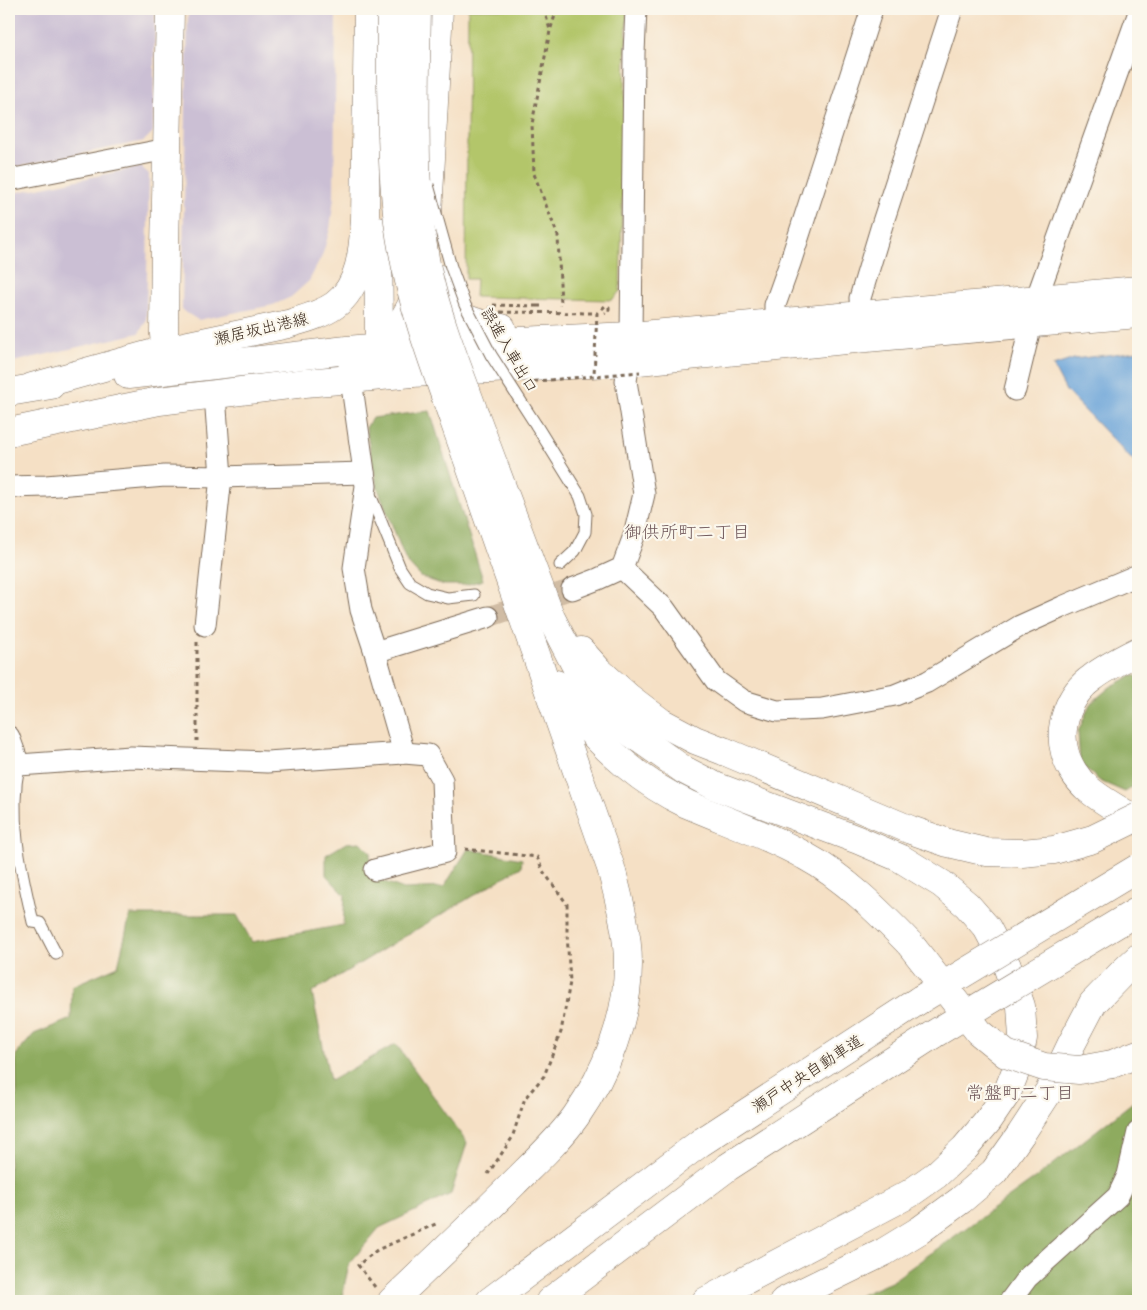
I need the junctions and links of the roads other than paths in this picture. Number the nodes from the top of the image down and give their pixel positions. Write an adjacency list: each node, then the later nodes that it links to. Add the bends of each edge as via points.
1 (170, 9): 12 (main road)
2 (368, 9): 10 (main road, 瀬居坂出港線)
3 (391, 9): 30 (main road, bridge, via 391,115 400,239 422,330)
4 (417, 9): 11 (main road, bridge)
5 (440, 9): 14 (main road)
6 (636, 9): 23 (street)
7 (872, 9): 19 (street, via 775,306)
8 (952, 9): 18 (street, via 860,298)
9 (1138, 16): 16 (street)
10 (368, 65): 21 (main road, 瀬居坂出港線); 24 (main road, 瀬居坂出港線, via 364,240 357,273 345,296 323,312 307,318)
11 (416, 132): 30 (main road, bridge, via 419,212 429,278); 35 (lane, 誤進入車出口, bridge, via 431,198 465,305 491,355 580,496 586,514 584,532 575,551)
12 (167, 149): 13 (street); 24 (main road)
13 (9, 180)
14 (427, 228): 20 (main road, via 436,281 443,299 453,311 482,325); 21 (main road, via 421,277 413,304)
15 (1138, 290): 16 (main road)
16 (1033, 312): 17 (main road); 18 (main road); 28 (street)
17 (1138, 314)
18 (858, 328): 19 (main road)
19 (773, 336): 23 (main road)
20 (565, 339): 21 (main road); 23 (main road)
21 (382, 347): 22 (main road, 瀬居坂出港線); 25 (main road); 26 (main road)
22 (347, 350): 24 (main road, 瀬居坂出港線); 26 (street)
23 (633, 357): 25 (main road); 36 (street, via 626,381 644,494)
24 (166, 360): 27 (main road, 瀬居坂出港線)
25 (412, 373): 26 (main road)
26 (351, 379): 29 (main road); 33 (street)
27 (20, 390)
28 (1015, 390)
29 (214, 395): 31 (main road, via 159,401); 32 (street)
30 (464, 417): 41 (main road); 45 (main road)
31 (9, 432)
32 (221, 477): 33 (street); 34 (street, via 165,476); 42 (street)
33 (365, 480): 39 (lane, via 400,568 410,583 427,593 448,598); 44 (street, via 354,568 361,610)
34 (9, 486)
35 (560, 565)
36 (622, 568): 37 (street, via 664,608 716,680 744,701 777,711 822,709 895,695 928,682 1020,626); 38 (street)
37 (1138, 575)
38 (572, 588)
39 (474, 595)
40 (488, 617): 44 (street)
41 (551, 618): 49 (main road, bridge, via 598,671 661,722 695,740 948,843 986,852 1054,850 1093,839); 60 (main road, via 580,674 620,725 684,770 714,786 900,858 942,884 987,928 1007,966 1021,1006 1023,1038 1018,1065 1007,1093 965,1148 909,1194)
42 (205, 625)
43 (1138, 651): 49 (main road, via 1091,678 1076,693 1063,732 1064,752 1072,771 1106,801)
44 (375, 652): 47 (street)
45 (534, 652): 55 (main road, bridge, via 576,713 618,758 685,803 806,856 838,878 881,914 910,944 979,1032 1006,1054 1044,1067 1079,1070 1112,1064); 57 (main road, via 611,868 626,935 625,999 605,1064 575,1118 526,1171)
46 (9, 737): 48 (street)
47 (404, 753): 48 (street, via 267,762 131,757); 51 (street, via 428,755 442,780 445,852)
48 (19, 765): 53 (lane, via 14,815 18,853 33,922 40,923)
49 (1138, 819)
50 (1138, 868): 58 (main road, 瀬戸中央自動車道, bridge, via 921,999 700,1143)
51 (375, 870)
52 (1138, 911): 59 (main road, bridge, via 934,1034 728,1167)
53 (56, 954)
54 (1138, 958): 61 (main road, via 1093,1003 1049,1091 994,1172 961,1200 884,1252)
55 (1138, 1054)
56 (1138, 1132): 62 (street, via 1128,1175 1118,1196 1027,1278)
57 (392, 1301)
58 (490, 1301)
59 (550, 1301)
60 (706, 1301)
61 (784, 1301)
62 (1010, 1301)

